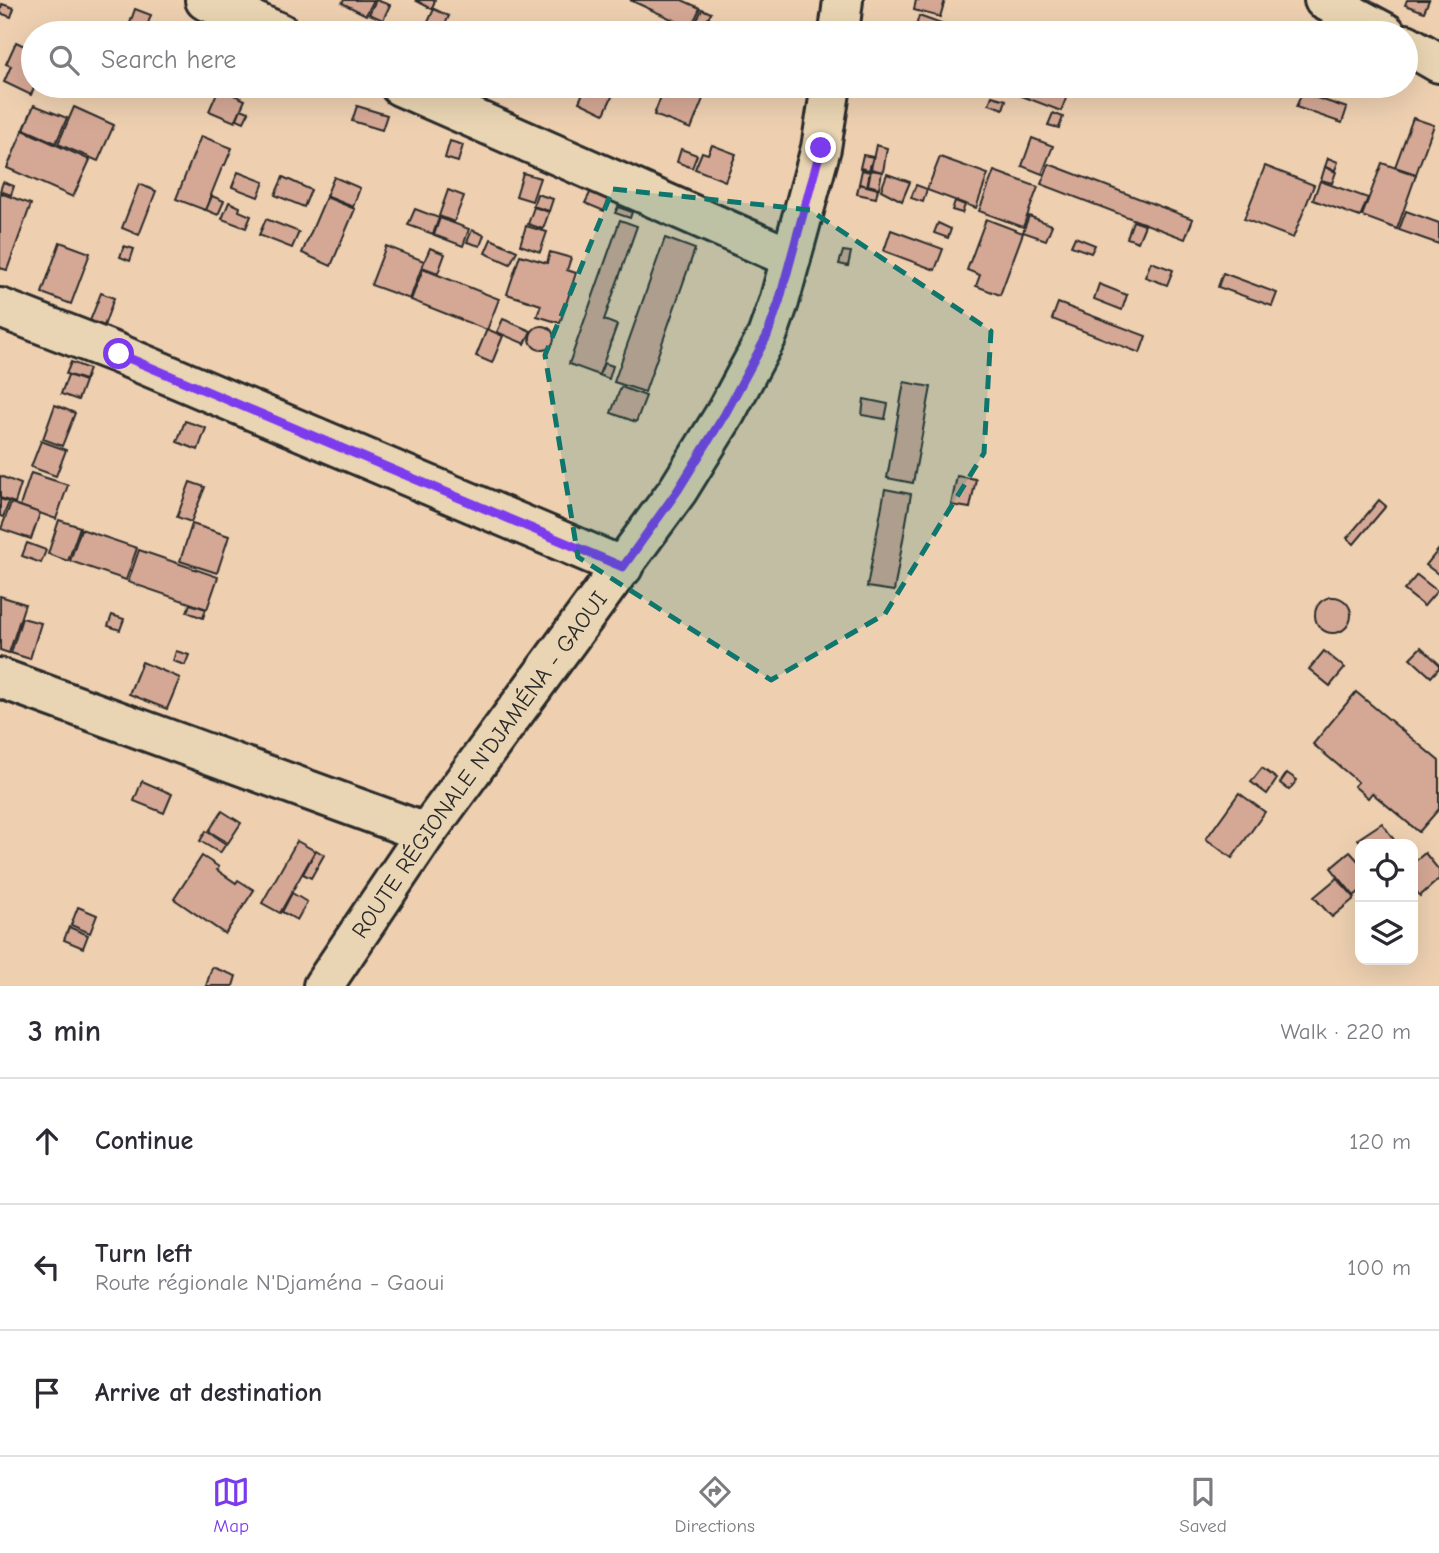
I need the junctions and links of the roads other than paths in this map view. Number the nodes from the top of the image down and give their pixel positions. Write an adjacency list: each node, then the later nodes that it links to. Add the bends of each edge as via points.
1 (205, 0): 4 (street)
2 (844, 0): 5 (street)
3 (1324, 0): 6 (street)
4 (253, 21)
5 (841, 21)
6 (1363, 21)
7 (1418, 51): 8 (street)
8 (1439, 63)
9 (427, 98): 11 (street)
10 (829, 98): 11 (street, ROUTE RÉGIONALE N'DJAMÉNA - GAOUI, via 821,148)
11 (791, 258): 13 (street, ROUTE RÉGIONALE N'DJAMÉNA - GAOUI, via 767,336 678,490)
12 (0, 308): 13 (street)
13 (623, 567): 15 (street, ROUTE RÉGIONALE N'DJAMÉNA - GAOUI)
14 (0, 678): 15 (street)
15 (426, 833): 16 (street, ROUTE RÉGIONALE N'DJAMÉNA - GAOUI)
16 (323, 986)

